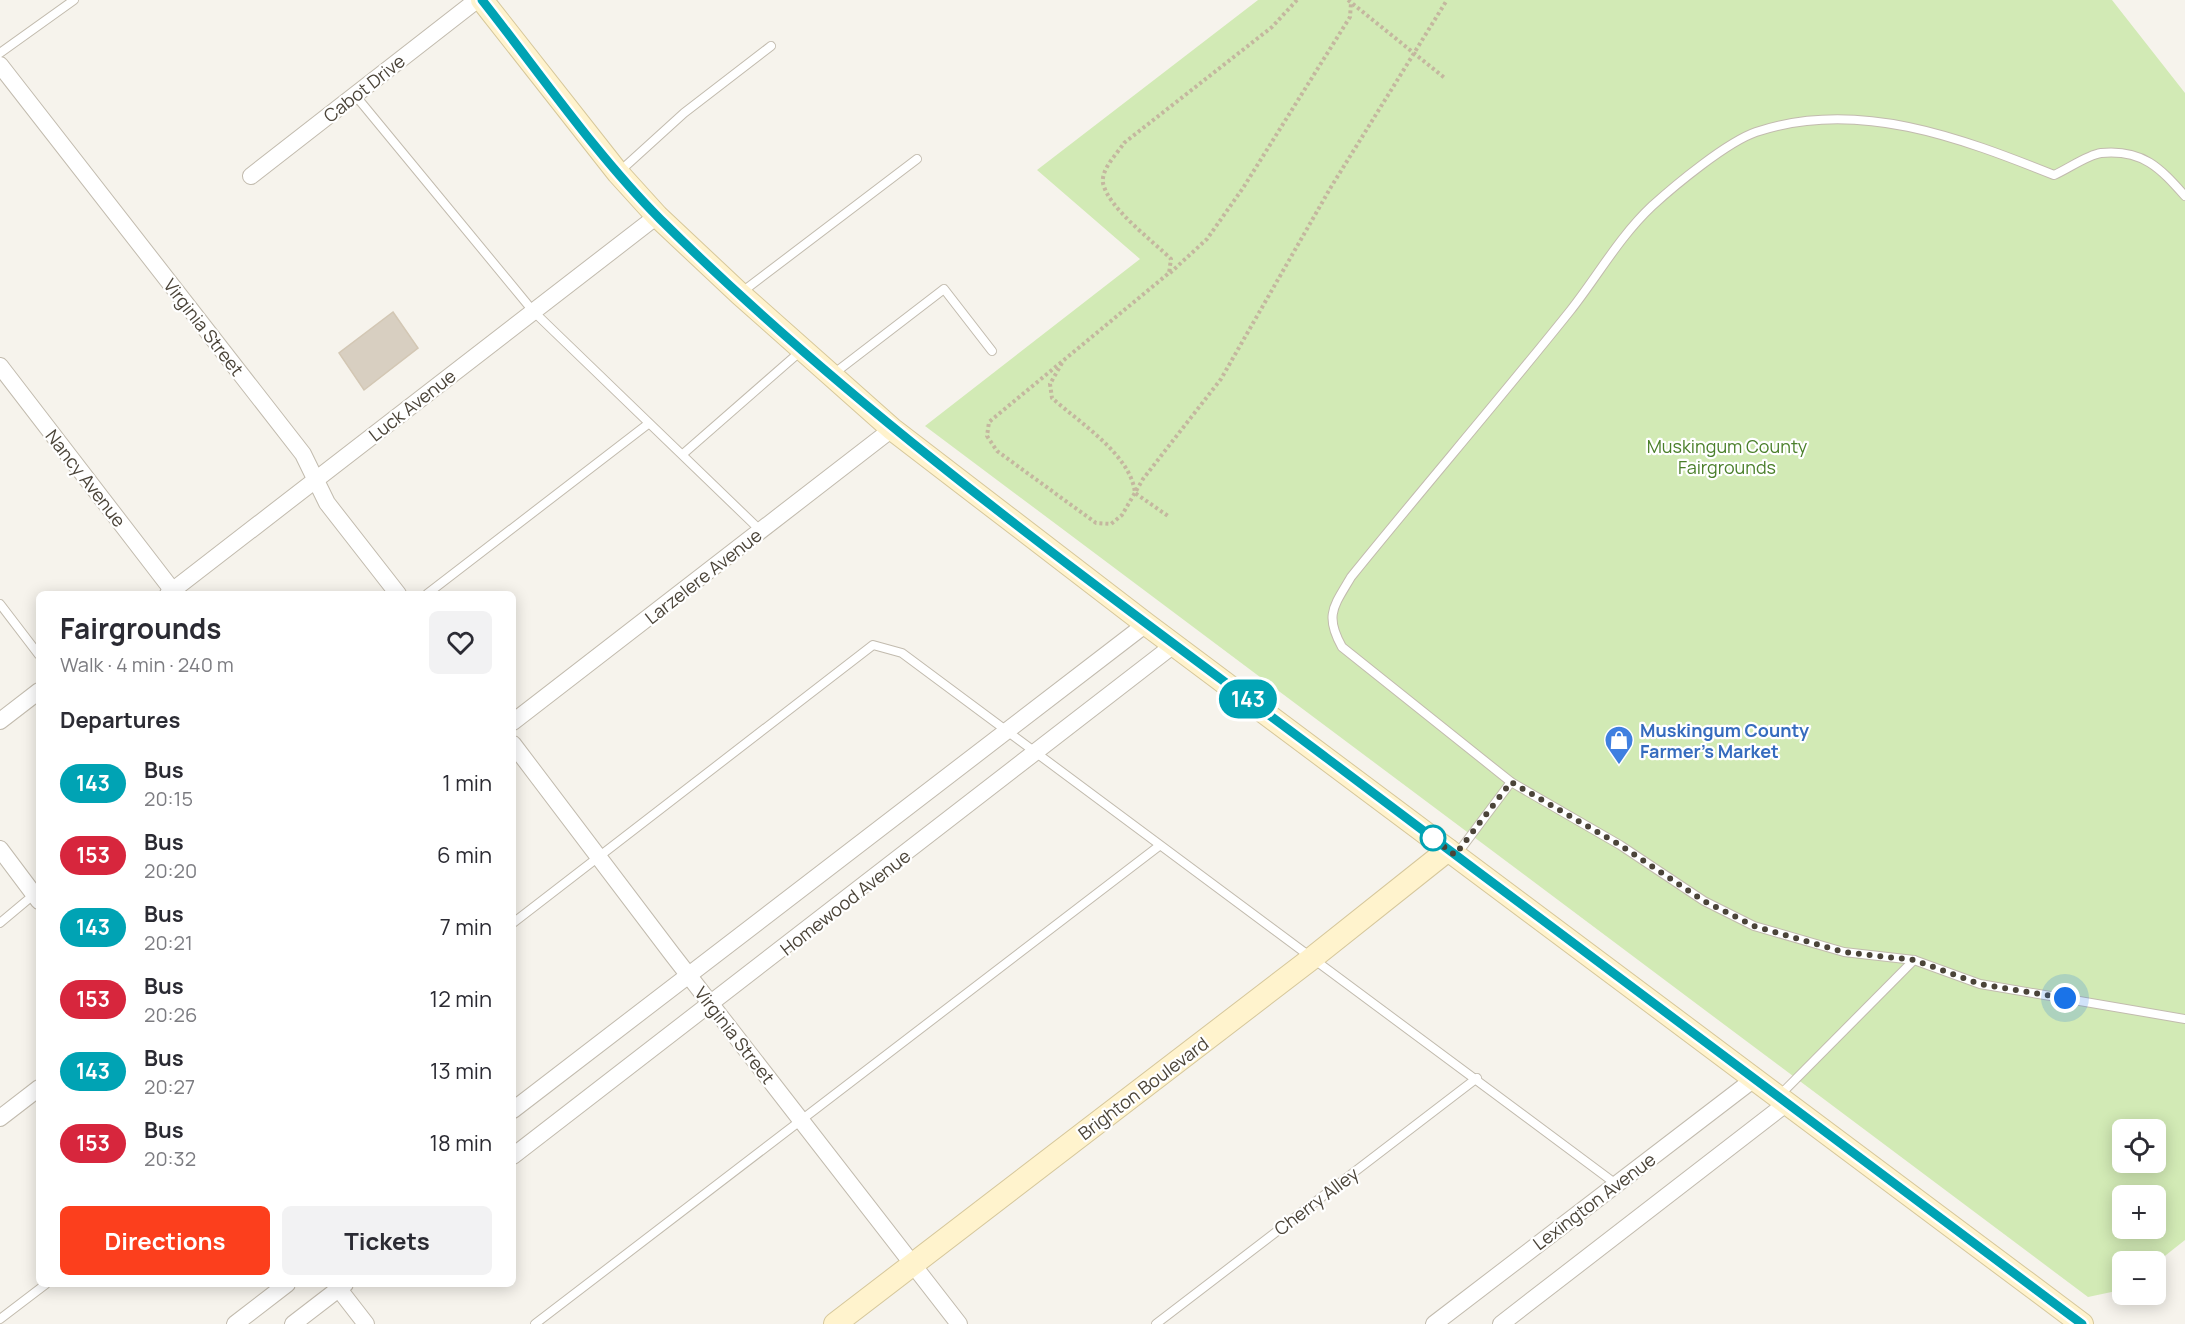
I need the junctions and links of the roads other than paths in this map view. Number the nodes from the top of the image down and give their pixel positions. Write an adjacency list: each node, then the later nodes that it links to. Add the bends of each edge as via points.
1 (74, 0): 5 (lane)
2 (477, 0): 7 (street, Cabot Drive)
3 (482, 0): 9 (street)
4 (771, 46): 9 (lane, via 684,113)
5 (0, 53)
6 (0, 65): 22 (street, Virginia Street, via 303,454)
7 (355, 95): 10 (street, Cabot Drive); 14 (lane)
8 (917, 159): 13 (lane)
9 (618, 173): 12 (street)
10 (251, 176)
11 (2185, 196): 38 (lane, via 2158,166 2134,156 2100,153 2054,175 1974,143 1908,126 1865,120 1813,121 1756,132 1729,146 1651,207 1351,577 1331,613 1332,630 1342,647)
12 (657, 216): 13 (street); 14 (street, Luck Avenue)
13 (740, 294): 15 (street)
14 (533, 311): 19 (lane); 22 (street, Luck Avenue)
15 (803, 350): 18 (street); 21 (lane)
16 (992, 351): 18 (lane, via 944,289)
17 (0, 366): 24 (street, Nancy Avenue)
18 (831, 375): 20 (street)
19 (648, 424): 21 (lane); 27 (lane)
20 (892, 429): 23 (street, Larzelere Avenue); 29 (street)
21 (682, 454): 23 (lane)
22 (316, 479): 25 (street, Luck Avenue); 26 (street, Virginia Street, via 327,503)
23 (761, 532): 33 (street, Larzelere Avenue)
24 (170, 591)
25 (172, 591)
26 (396, 591)
27 (431, 591)
28 (0, 604): 31 (lane)
29 (1146, 624): 30 (street); 35 (street, Homewood Avenue)
30 (1175, 644): 37 (street, Homewood Avenue); 41 (street)
31 (36, 651)
32 (36, 693): 34 (street)
33 (516, 720)
34 (0, 721)
35 (1005, 732): 37 (lane); 42 (lane, via 902,653 873,645); 49 (street, Homewood Avenue)
36 (516, 748): 42 (street, Virginia Street)
37 (1037, 753): 39 (lane); 50 (street, Homewood Avenue)
38 (1511, 782): 41 (lane); 48 (lane, via 1620,845 1704,901 1754,926 1844,952)
39 (1159, 846): 47 (lane); 58 (lane)
40 (0, 849): 43 (street)
41 (1452, 852): 47 (street, Brighton Boulevard); 53 (street)
42 (598, 857): 45 (lane); 49 (street, Virginia Street)
43 (36, 894)
44 (36, 896): 46 (lane)
45 (516, 921)
46 (0, 923)
47 (1311, 959): 52 (lane); 61 (street, Brighton Boulevard)
48 (1914, 960): 51 (lane, via 1980,984); 55 (lane)
49 (688, 975): 50 (street, Virginia Street); 56 (street, Homewood Avenue)
50 (711, 1005): 58 (street, Virginia Street); 59 (street, Homewood Avenue)
51 (2185, 1019)
52 (1477, 1078): 60 (lane); 73 (lane, Cherry Alley)
53 (1754, 1079): 55 (street); 60 (street, Lexington Avenue)
54 (36, 1090): 57 (street)
55 (1783, 1100): 75 (street); 76 (street)
56 (516, 1108)
57 (0, 1118)
58 (801, 1121): 61 (street, Virginia Street); 70 (lane)
59 (516, 1154)
60 (1616, 1184): 74 (street, Lexington Avenue)
61 (913, 1264): 71 (street, Brighton Boulevard); 72 (street, Virginia Street)
62 (42, 1287): 66 (lane)
63 (283, 1287): 67 (street)
64 (339, 1287): 68 (street)
65 (341, 1287): 69 (street)
66 (0, 1319)
67 (235, 1324)
68 (293, 1324)
69 (366, 1324)
70 (535, 1324)
71 (835, 1324)
72 (959, 1324)
73 (1156, 1324)
74 (1434, 1324)
75 (1501, 1324)
76 (2082, 1324)

